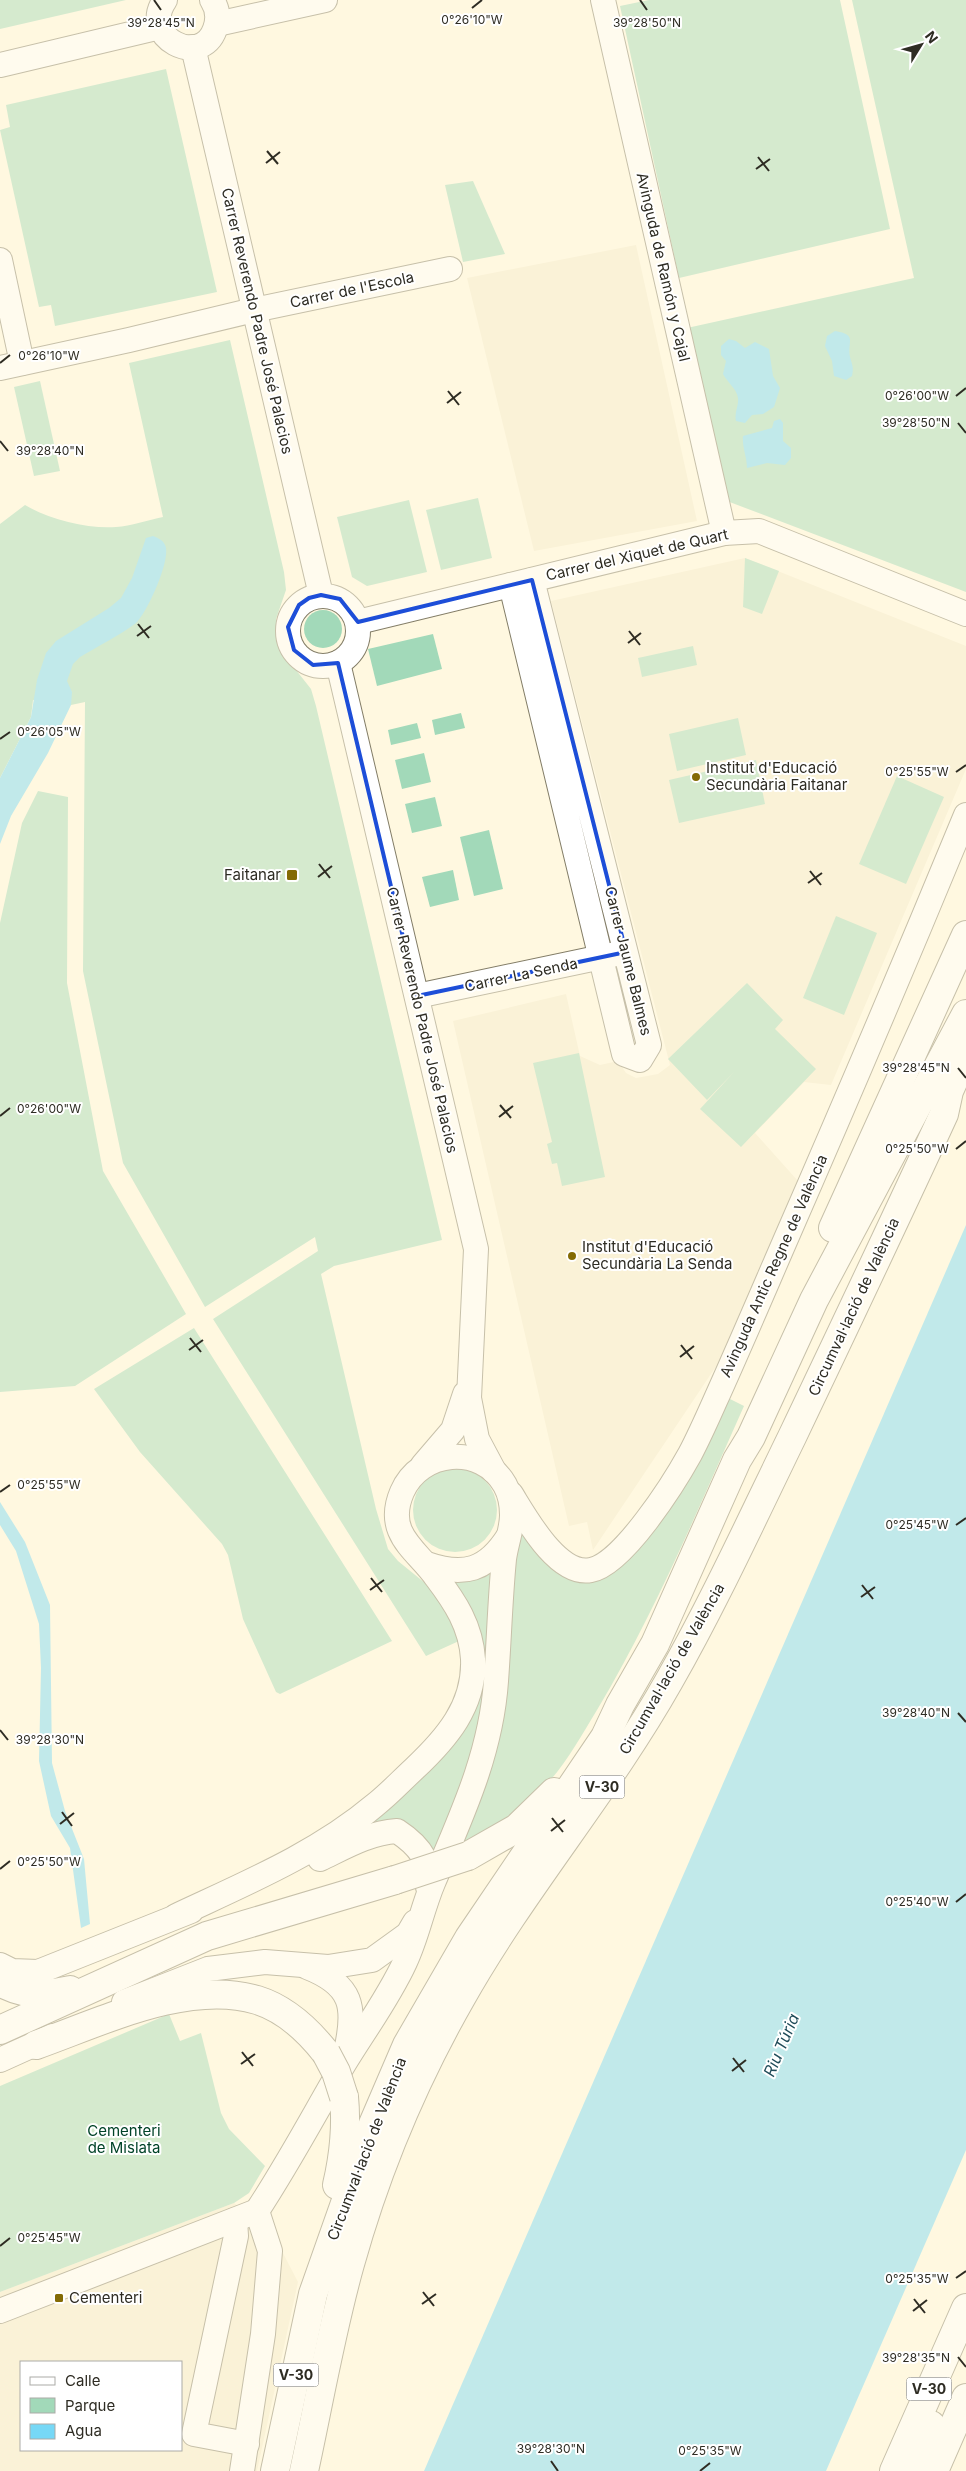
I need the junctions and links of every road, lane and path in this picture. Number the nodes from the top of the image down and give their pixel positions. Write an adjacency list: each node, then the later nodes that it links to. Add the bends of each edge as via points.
1 (165, 0): 6 (street, via 160,12)
2 (257, 0): 5 (street)
3 (324, 0): 5 (street)
4 (603, 0): 13 (street, Avinguda de Ramón y Cajal)
5 (215, 11): 7 (street, via 209,39)
6 (160, 27): 7 (street, via 164,35 177,45); 8 (street)
7 (193, 47): 11 (street, Carrer Reverendo Padre José Palacios)
8 (0, 65)
9 (0, 260): 12 (street)
10 (450, 269): 11 (street, Carrer de l'Escola)
11 (254, 310): 12 (street, Carrer de l'Escola); 15 (street, Carrer Reverendo Padre José Palacios)
12 (11, 366)
13 (724, 533): 14 (street, Carrer del Xiquet de Quart); 16 (street, Carrer del Xiquet de Quart, via 759,531)
14 (522, 583): 17 (street, Carrer del Xiquet de Quart); 21 (street, Carrer Jaume Balmes); 22 (street, Carrer Jaume Balmes)
15 (321, 595): 17 (street, via 331,596 348,605); 18 (street, via 299,605 288,627 289,639 302,659 313,665)
16 (966, 614)
17 (358, 622): 18 (street, via 355,646)
18 (338, 663): 23 (street, Carrer Reverendo Padre José Palacios)
19 (966, 815): 31 (street, Avinguda Antic Regne de València, via 865,1058 730,1367 690,1454 655,1508 613,1560 590,1571 575,1570 550,1550)
20 (966, 935): 29 (highway, via 816,1269 745,1432)
21 (626, 952): 22 (street, Carrer La Senda); 22 (street, Carrer Jaume Balmes, via 649,1045 640,1060 624,1054)
22 (602, 958): 23 (street, Carrer La Senda)
23 (417, 996): 28 (street, Carrer Reverendo Padre José Palacios, via 476,1249)
24 (966, 1014): 29 (highway, via 814,1300 751,1437)
25 (966, 1053): 27 (highway, Circumval·lació de València / V-30, via 949,1091)
26 (966, 1075): 27 (highway)
27 (944, 1114): 55 (highway, Circumval·lació de València / V-30, via 720,1587 668,1684 491,1948 432,2051 404,2110 374,2186 349,2266)
28 (468, 1380): 30 (street, Carrer Reverendo Padre José Palacios, via 453,1430); 31 (street, Carrer Reverendo Padre José Palacios, via 477,1439)
29 (737, 1460): 34 (highway, Circumval·lació de València / V-30, via 655,1644)
30 (422, 1466): 31 (street, via 440,1458 459,1456 478,1460); 33 (street, via 408,1480 399,1497 397,1517 402,1536 412,1552)
31 (499, 1478): 32 (street, via 512,1502 513,1520)
32 (508, 1537): 33 (street, via 498,1553 483,1565 465,1571 446,1571); 35 (street, via 489,1735 477,1777)
33 (428, 1564): 36 (street, via 460,1609 469,1634 472,1675 456,1725 375,1806 345,1828 280,1867)
34 (620, 1705): 39 (highway, bridge, via 568,1777 543,1804 517,1828 468,1856 206,1936); 47 (highway, Circumval·lació de València / V-30, via 605,1737 475,1930 407,2045 373,2124)
35 (423, 1910): 36 (street, via 430,1879 427,1863 420,1850 397,1831 362,1838 287,1874); 38 (street, via 408,1934 372,1960 328,1967); 43 (street, via 403,1966)
36 (176, 1916): 37 (street, via 38,1972 12,1971)
37 (0, 1965)
38 (303, 1966): 42 (street, via 265,1962 208,1968 130,1999); 43 (street, via 337,1984 351,2008 352,2021)
39 (105, 1981): 40 (highway, via 42,1994 22,1992); 41 (highway)
40 (0, 1982)
41 (0, 2030)
42 (36, 2045): 43 (highway, via 174,1999 229,1995 258,2000 285,2014 309,2032); 44 (street)
43 (335, 2059): 45 (street); 47 (highway, bridge, via 347,2127 343,2161 318,2260)
44 (0, 2060)
45 (257, 2211): 46 (street); 52 (street, via 270,2251 263,2334)
46 (235, 2220): 49 (street); 52 (street, via 236,2236 194,2434)
47 (313, 2294): 54 (highway, Circumval·lació de València / V-30)
48 (966, 2308): 56 (highway, V-30)
49 (0, 2311)
50 (966, 2338): 57 (highway)
51 (966, 2398): 58 (highway, V-30)
52 (246, 2444): 53 (street)
53 (242, 2471)
54 (275, 2471)
55 (304, 2471)
56 (894, 2471)
57 (916, 2471)
58 (934, 2471)

